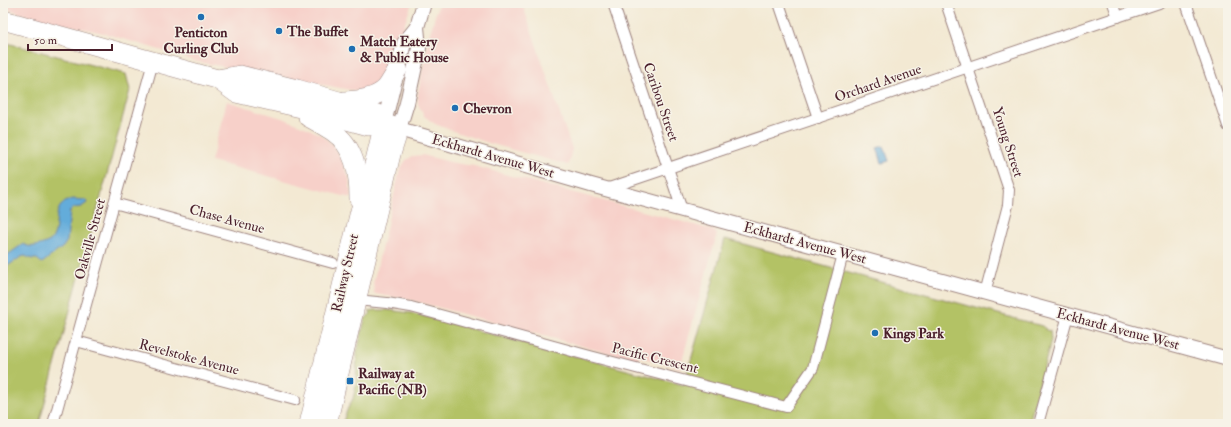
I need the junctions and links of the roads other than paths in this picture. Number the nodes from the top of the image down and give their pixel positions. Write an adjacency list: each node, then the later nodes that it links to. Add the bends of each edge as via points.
1 (424, 3): 10 (main road)
2 (613, 3): 20 (street, Caribou Street)
3 (780, 3): 17 (street)
4 (946, 3): 12 (street, Young Street)
5 (1113, 3): 8 (street)
6 (1159, 3): 8 (street, Orchard Avenue)
7 (1186, 3): 19 (street)
8 (1118, 17): 12 (street, Orchard Avenue)
9 (3, 20): 11 (highway, Eckhardt Avenue West)
10 (417, 27): 13 (main road, via 404,43); 18 (main road, via 419,48 407,103)
11 (153, 62): 14 (highway, Eckhardt Avenue West); 22 (street, Oakville Street)
12 (968, 67): 17 (street, Orchard Avenue); 27 (street, Young Street, via 1009,190 1008,205)
13 (398, 69): 15 (highway, via 386,88 378,94 358,100); 18 (main road)
14 (217, 79): 15 (highway, Eckhardt Avenue West, via 240,75); 16 (highway, Eckhardt Avenue West, via 236,93)
15 (339, 101): 18 (highway, Eckhardt Avenue West, via 376,114)
16 (286, 104): 18 (highway, Eckhardt Avenue West, via 369,126); 24 (highway, via 333,131 343,140 354,158 357,170)
17 (818, 118): 20 (street, Orchard Avenue)
18 (391, 126): 21 (main road, Eckhardt Avenue West); 24 (highway, Railway Street); 28 (highway, Railway Street, via 391,154)
19 (1228, 126)
20 (668, 168): 21 (street, Orchard Avenue); 23 (street, Caribou Street)
21 (606, 189): 23 (main road, Eckhardt Avenue West)
22 (114, 203): 26 (street, Chase Avenue); 30 (street, Oakville Street)
23 (682, 210): 25 (main road, Eckhardt Avenue West)
24 (360, 211): 34 (highway, Railway Street)
25 (843, 254): 27 (main road, Eckhardt Avenue West); 28 (street, Pacific Crescent, via 813,368 786,407 411,307)
26 (333, 263)
27 (985, 293): 29 (main road, Eckhardt Avenue West)
28 (356, 300): 35 (highway, Railway Street)
29 (1068, 315): 31 (main road, Eckhardt Avenue West); 36 (street)
30 (76, 341): 32 (street, Revelstoke Avenue); 33 (street, Oakville Street)
31 (1228, 359)
32 (295, 400)
33 (53, 424)
34 (309, 424)
35 (327, 424)
36 (1038, 424)

